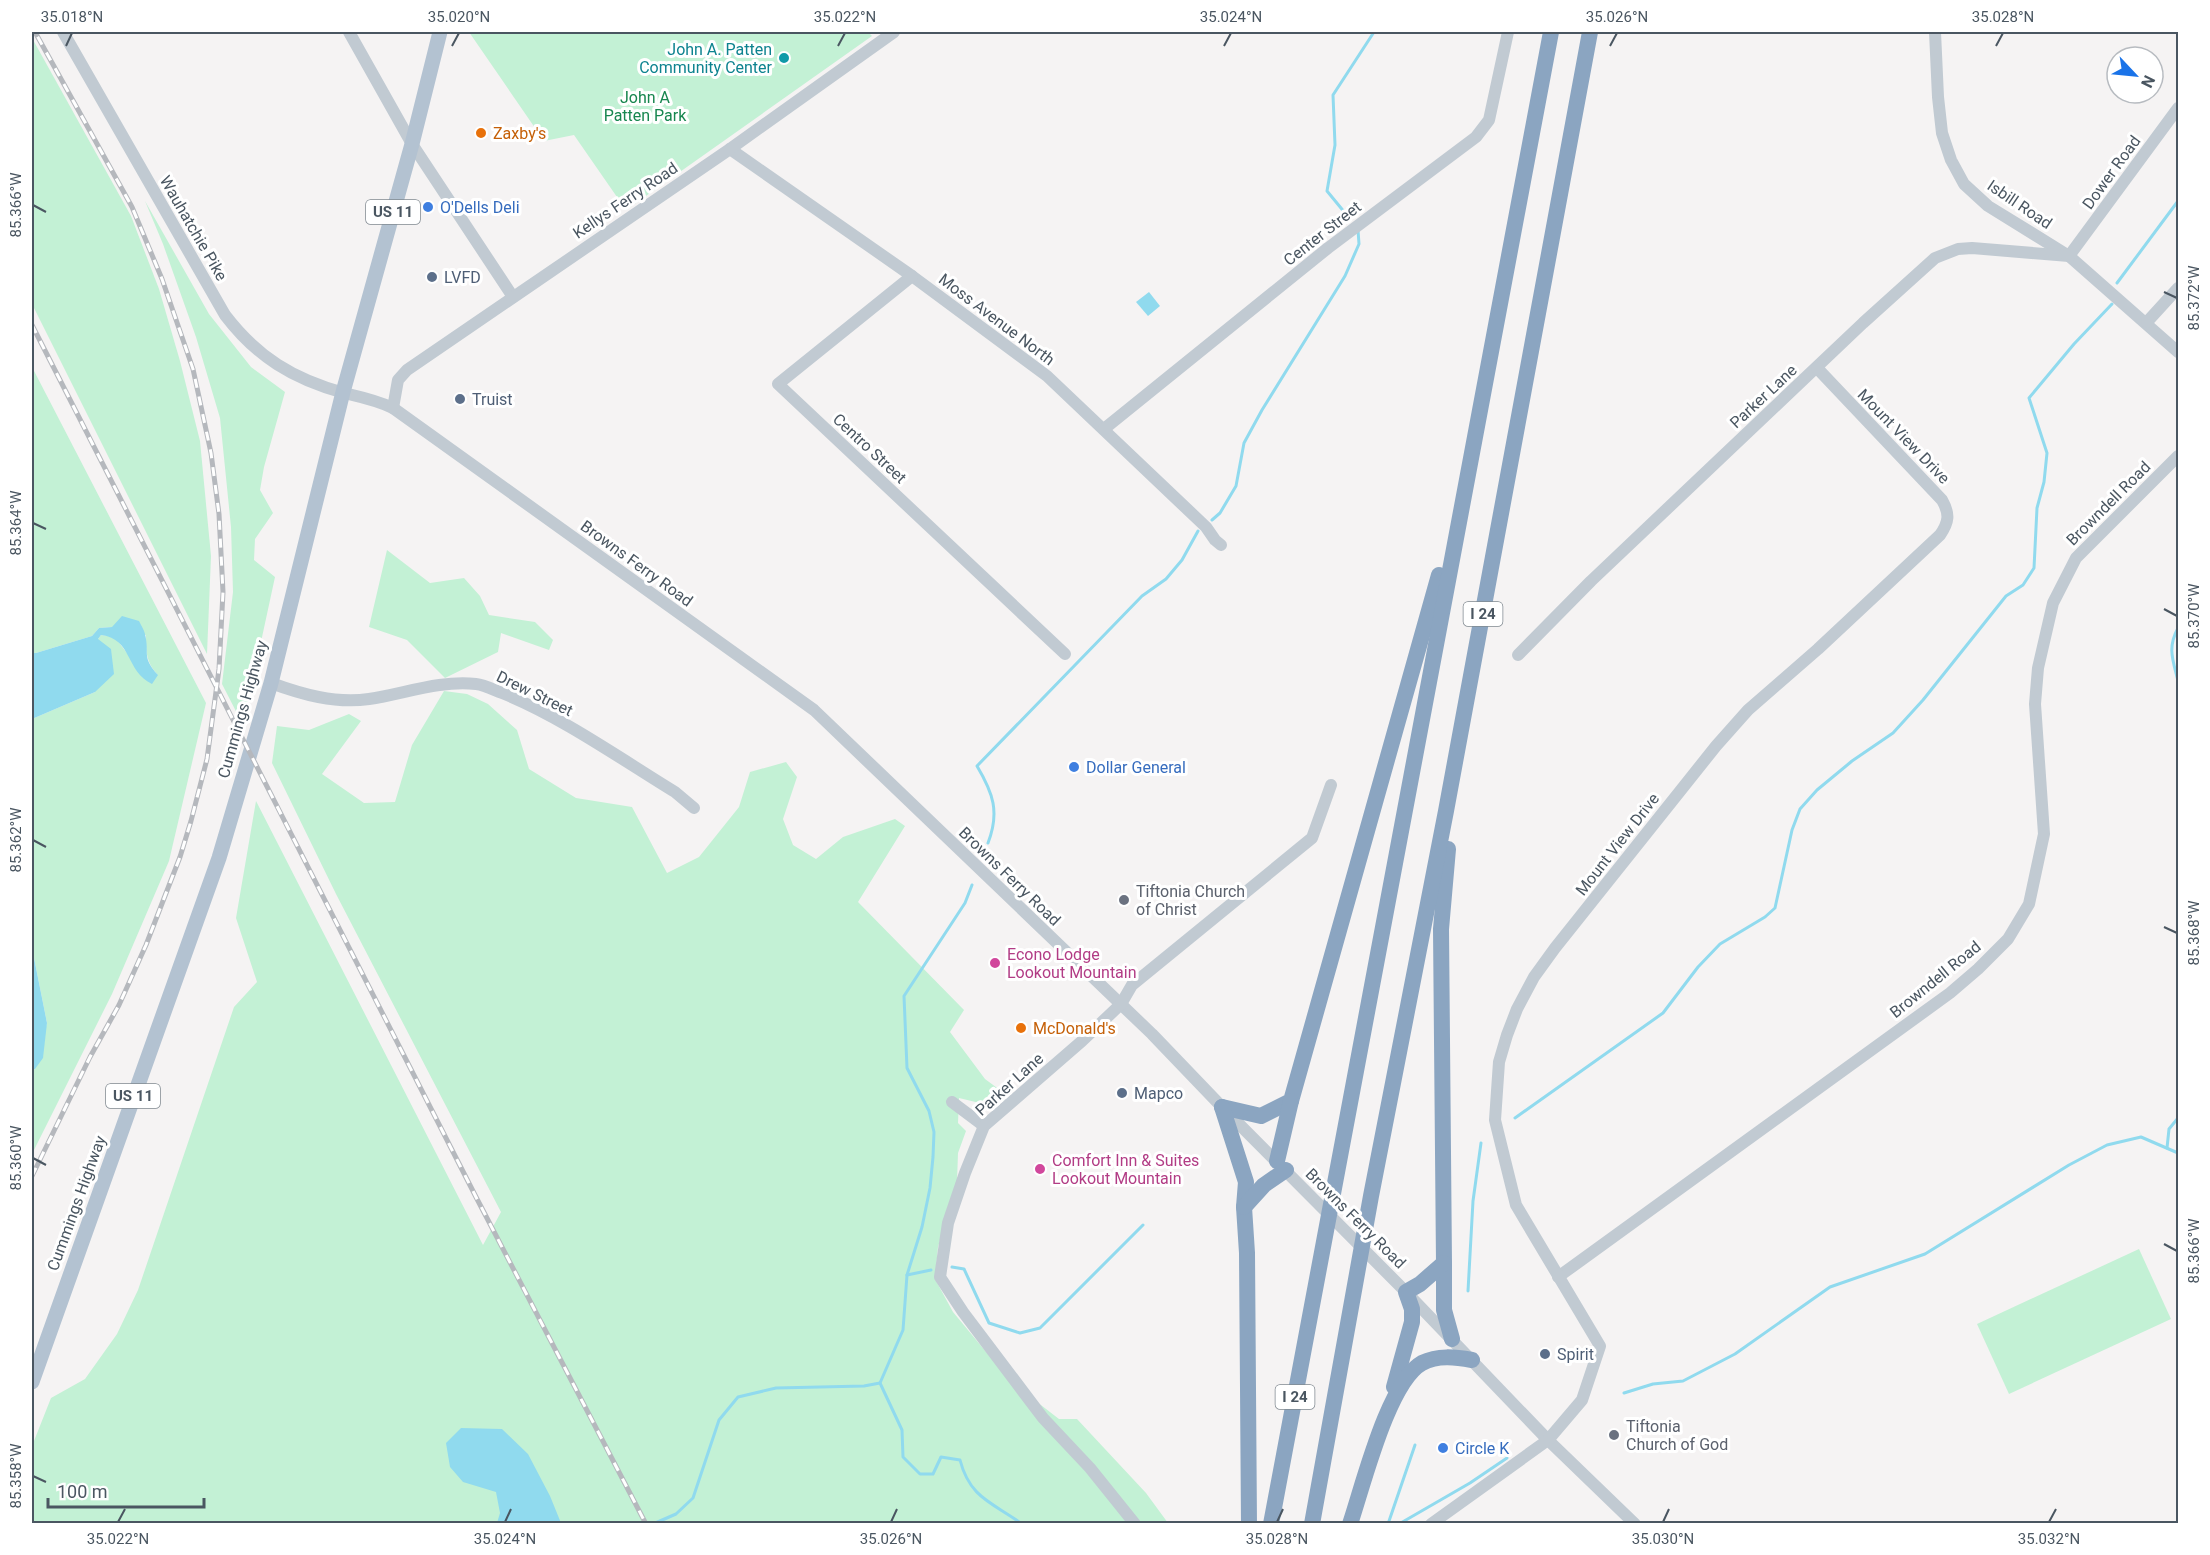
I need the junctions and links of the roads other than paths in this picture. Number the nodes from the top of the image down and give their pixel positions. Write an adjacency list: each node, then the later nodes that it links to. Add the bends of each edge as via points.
1 (63, 32): 20 (street, Wauhatchie Pike, via 240,335 282,369)
2 (349, 32): 11 (street)
3 (440, 32): 11 (main road, Cummings Highway / US 11)
4 (894, 32): 9 (street, Kellys Ferry Road)
5 (1508, 32): 22 (street, Center Street, via 1489,120 1476,137 1328,248)
6 (1551, 32): 24 (highway, I 24)
7 (1590, 32): 31 (highway, I 24)
8 (1935, 32): 13 (street, Isbill Road, via 1942,133 1964,184 1989,206)
9 (880, 35): 12 (street, Kellys Ferry Road)
10 (2178, 108): 13 (street, Dower Road)
11 (412, 144): 16 (street); 20 (main road, Cummings Highway / US 11)
12 (730, 149): 14 (street, Moss Avenue North); 16 (street, Kellys Ferry Road)
13 (2069, 256): 17 (street, Isbill Road); 19 (street, Parker Lane, via 1972,248 1944,253)
14 (912, 276): 22 (street, Moss Avenue North, via 1047,376); 26 (street, Centro Street, via 778,384)
15 (2178, 288): 17 (street)
16 (513, 297): 21 (street, Kellys Ferry Road, via 407,370 398,380)
17 (2147, 322): 18 (street, Isbill Road)
18 (2178, 352)
19 (1817, 368): 27 (street, Parker Lane, via 1591,581); 40 (street, Mount View Drive, via 1942,500 1949,519 1940,535 1751,707 1716,746 1555,948 1517,1009 1499,1062 1495,1120 1516,1205)
20 (343, 392): 21 (street, Browns Ferry Road); 28 (main road, Cummings Highway / US 11)
21 (393, 408): 32 (street, Browns Ferry Road, via 814,710)
22 (1104, 429): 25 (street, Moss Avenue North)
23 (2178, 456): 40 (street, Browndell Road, via 2076,558 2053,603 2038,668 2035,704 2044,834 2029,904 2008,939 1950,993)
24 (1468, 472): 33 (highway); 49 (highway, I 24)
25 (1221, 545)
26 (1065, 654)
27 (1518, 656)
28 (271, 682): 30 (street, Drew Street, via 334,699 368,699 413,688 478,684 544,712 675,792); 44 (main road, Cummings Highway / US 11, via 197,923)
29 (1331, 785): 32 (street, Parker Lane, via 1312,838 1132,985)
30 (694, 808)
31 (1446, 811): 39 (highway, via 1449,841 1441,929); 50 (highway, I 24)
32 (1121, 1004): 35 (street, Browns Ferry Road); 36 (street, Parker Lane)
33 (1291, 1101): 35 (highway, via 1261,1116); 37 (highway)
34 (952, 1102): 36 (street)
35 (1222, 1107): 37 (street, Browns Ferry Road); 38 (highway, via 1246,1182)
36 (984, 1126): 47 (street, Parker Lane, via 948,1223 940,1277 1043,1418)
37 (1282, 1166): 38 (highway); 41 (street, Browns Ferry Road)
38 (1244, 1207): 48 (highway)
39 (1444, 1263): 41 (highway); 42 (highway, via 1444,1310)
40 (1558, 1277): 46 (street, Mount View Drive, via 1600,1346 1582,1400)
41 (1406, 1292): 42 (street, Browns Ferry Road); 45 (highway, via 1412,1322)
42 (1452, 1339): 43 (street, Browns Ferry Road)
43 (1472, 1360): 45 (highway, via 1450,1356 1421,1364 1407,1376); 46 (street, Browns Ferry Road)
44 (32, 1382)
45 (1384, 1424): 51 (highway)
46 (1548, 1440): 52 (street, Mount View Drive); 53 (street, Browns Ferry Road)
47 (1136, 1524)
48 (1249, 1524)
49 (1271, 1524)
50 (1311, 1524)
51 (1350, 1524)
52 (1431, 1524)
53 (1635, 1524)

